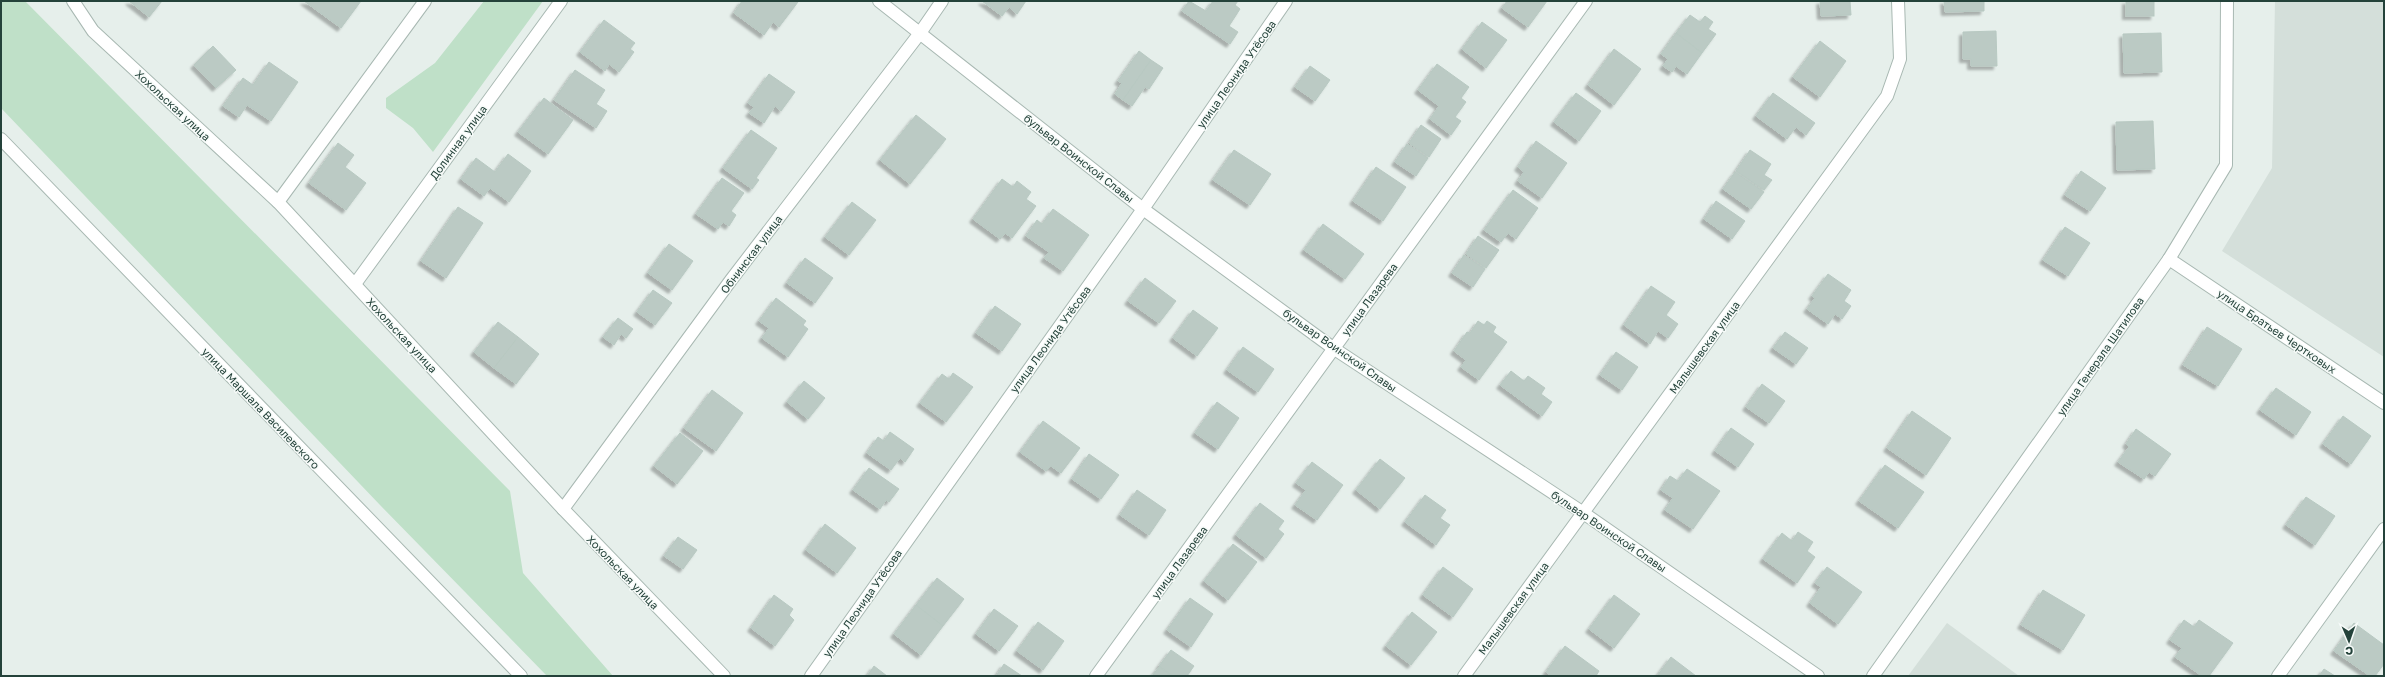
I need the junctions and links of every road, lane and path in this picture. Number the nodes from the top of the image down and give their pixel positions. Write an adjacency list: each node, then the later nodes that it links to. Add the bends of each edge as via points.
1 (73, 1): 12 (street, Хохольская улица, via 93,31)
2 (425, 1): 12 (street)
3 (561, 1): 15 (street, Долинная улица)
4 (879, 1): 10 (street, бульвар Воинской Славы)
5 (942, 1): 10 (street, Обнинская улица)
6 (1286, 1): 13 (street, улица Леонида Утёсова)
7 (1586, 1): 16 (street, улица Лазарева)
8 (1898, 1): 19 (street, Малышевская улица, via 1900,59 1887,96)
9 (2227, 1): 14 (street, улица Генерала Шатилова, via 2226,165)
10 (920, 33): 13 (street, бульвар Воинской Славы); 18 (street, Обнинская улица, via 731,280)
11 (1, 139): 21 (street, улица Маршала Василевского)
12 (278, 202): 15 (street, Хохольская улица)
13 (1143, 209): 16 (street, бульвар Воинской Славы); 23 (street, улица Леонида Утёсова)
14 (2169, 259): 17 (street, улица Братьев Чертковых); 27 (street, улица Генерала Шатилова)
15 (355, 284): 18 (street, Хохольская улица)
16 (1333, 348): 19 (street, бульвар Воинской Славы); 24 (street, улица Лазарева)
17 (2384, 403)
18 (563, 510): 22 (street, Хохольская улица)
19 (1582, 512): 25 (street, Малышевская улица); 26 (street, бульвар Воинской Славы)
20 (2384, 529): 28 (street)
21 (521, 676)
22 (724, 676)
23 (811, 676)
24 (1096, 676)
25 (1464, 676)
26 (1818, 676)
27 (1873, 676)
28 (2278, 676)

